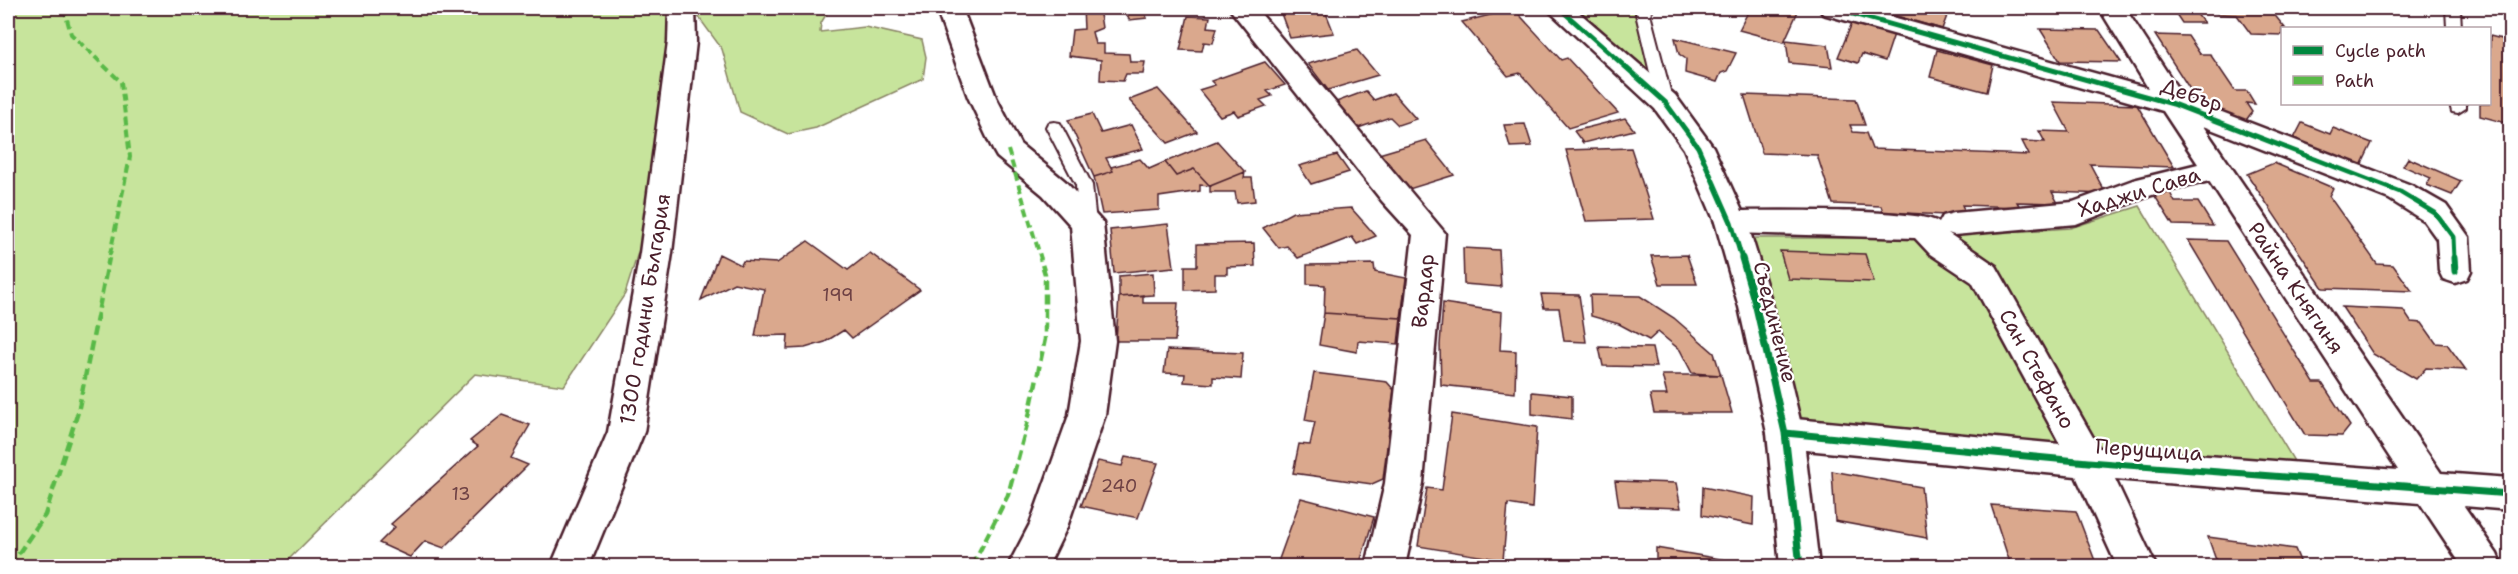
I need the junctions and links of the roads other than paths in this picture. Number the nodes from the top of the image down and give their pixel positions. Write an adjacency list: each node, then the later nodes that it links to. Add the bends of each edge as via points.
1 (682, 8): 22 (street, 1300 години България, via 682,42 656,253 626,432)
2 (949, 8): 15 (street, via 982,97 1008,150)
3 (1242, 8): 24 (street, Вардар, via 1429,233 1404,483)
4 (1559, 8): 10 (street, Съединение)
5 (1646, 8): 10 (lane, via 1643,14)
6 (1832, 8): 11 (street, Дебър)
7 (2112, 8): 11 (street, Райна Княгиня)
8 (2453, 8): 9 (lane)
9 (2454, 27)
10 (1665, 102): 14 (street, Съединение, via 1698,147)
11 (2173, 104): 13 (street, Райна Княгиня); 17 (street, Дебър, via 2400,192 2435,213 2454,237)
12 (1054, 127): 15 (lane, via 1084,185)
13 (2217, 169): 16 (street, Хаджи Сава, via 2144,187 2076,213); 20 (street, Райна Княгиня)
14 (1731, 222): 16 (street, Хаджи Сава); 18 (street, Съединение, via 1756,307)
15 (1088, 223): 23 (street, via 1098,341 1087,415 1048,527)
16 (1939, 226): 19 (street, Сан Стефано, via 1941,246 1984,274)
17 (2455, 271)
18 (1785, 433): 19 (street, Перущица); 25 (street, Съединение)
19 (2088, 462): 20 (street, Перущица); 26 (street, Сан Стефано)
20 (2429, 488): 21 (street, Перущица); 27 (street, Райна Княгиня)
21 (2511, 494)
22 (570, 567)
23 (1028, 567)
24 (1386, 567)
25 (1800, 567)
26 (2136, 567)
27 (2482, 567)

